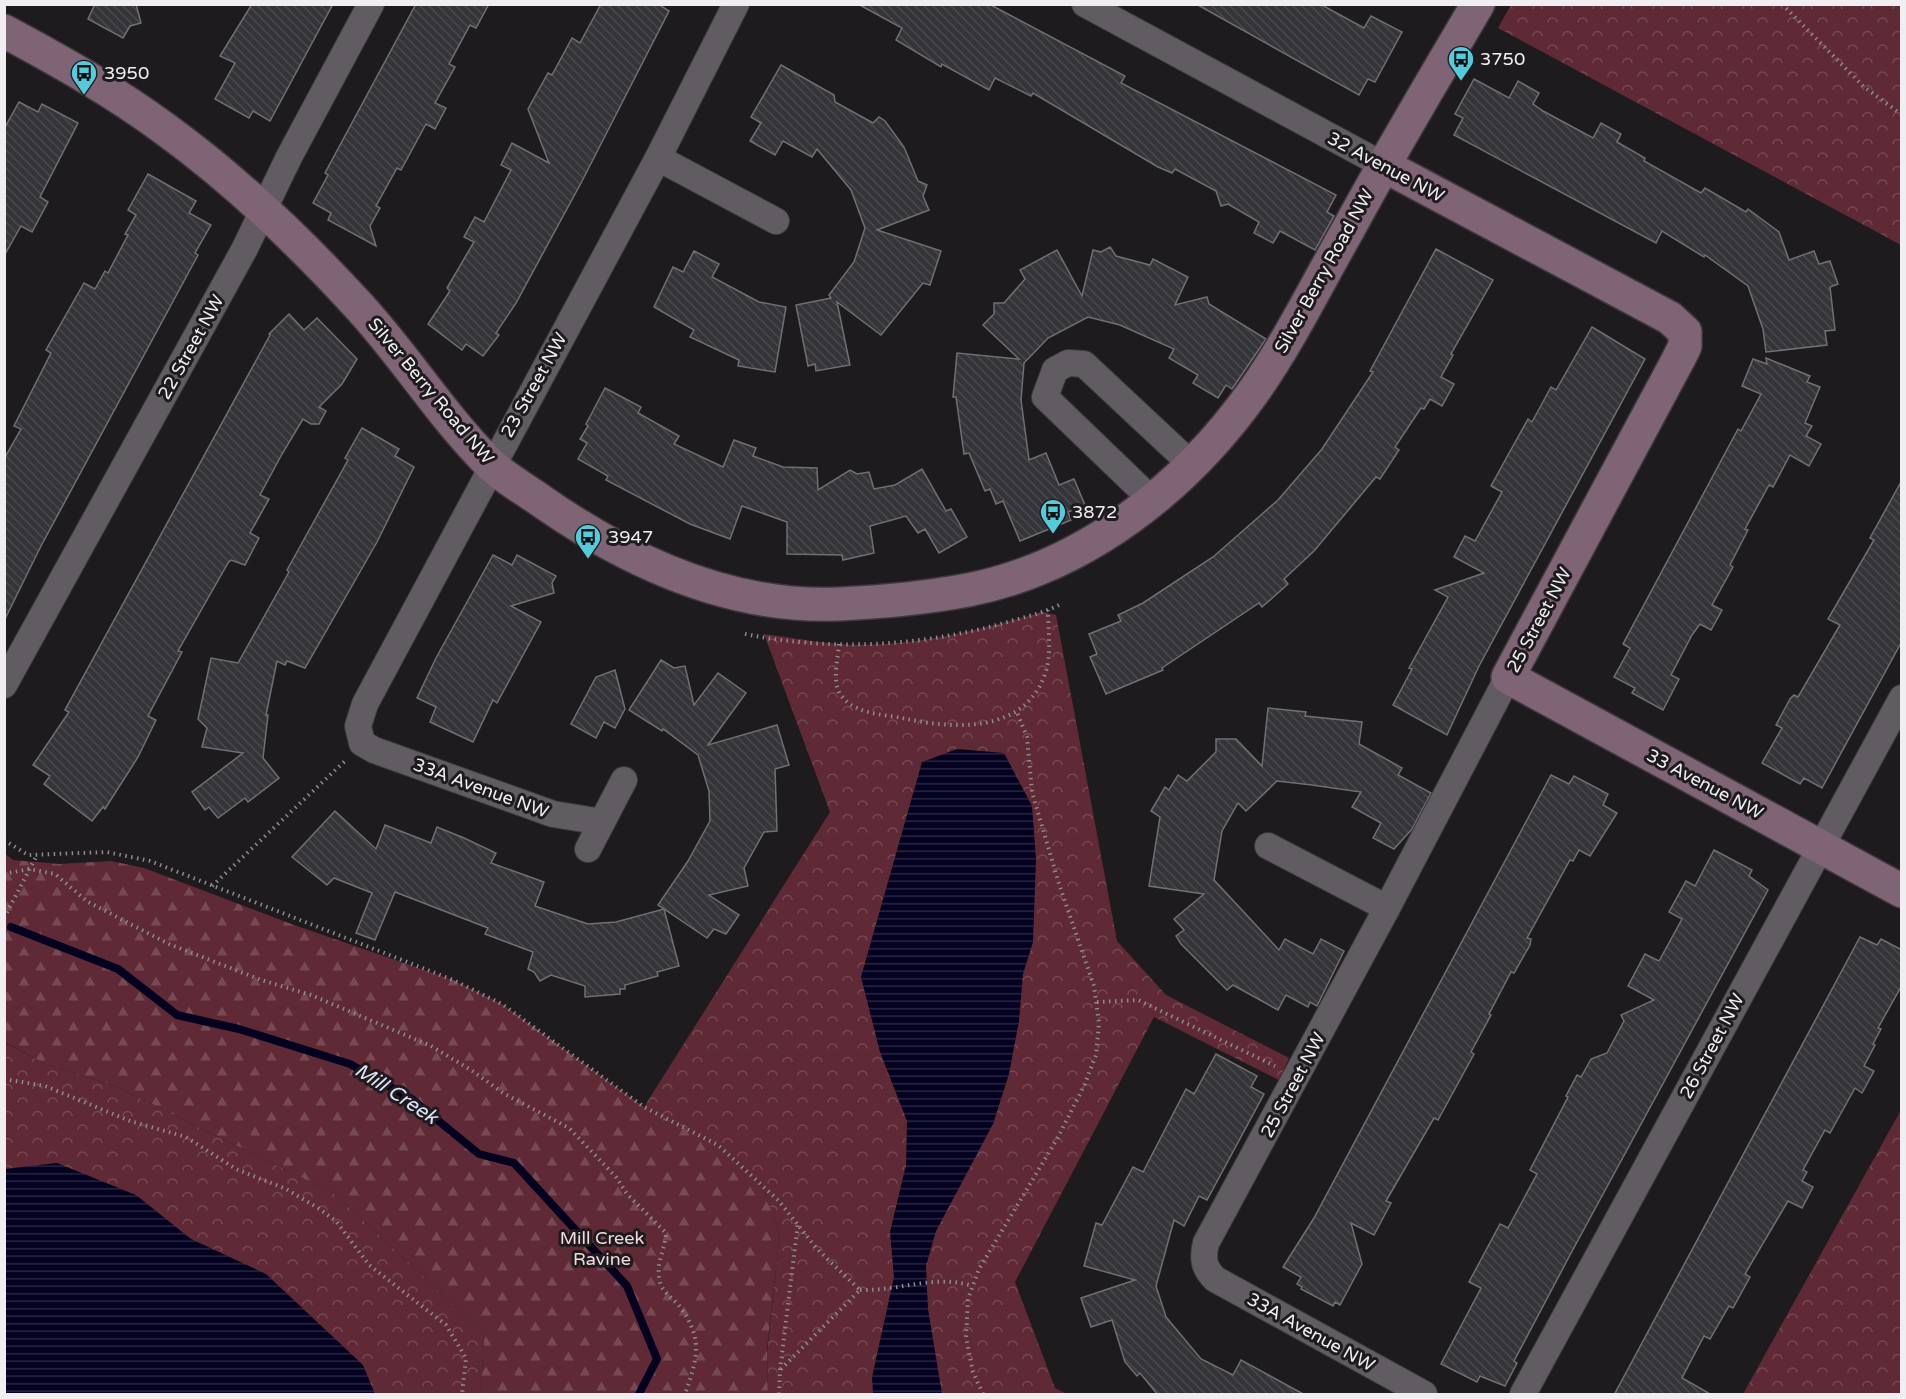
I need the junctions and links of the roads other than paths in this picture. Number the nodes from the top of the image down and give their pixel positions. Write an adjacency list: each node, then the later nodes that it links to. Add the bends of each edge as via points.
1 (371, 4): 8 (street, 22 Street NW)
2 (736, 4): 6 (street, 23 Street NW)
3 (1085, 4): 7 (street, 32 Avenue NW)
4 (1478, 4): 7 (street, Silver Berry Road NW)
5 (4, 31): 8 (street, Silver Berry Road NW, via 95,82 164,128)
6 (658, 158): 9 (street); 11 (street, 23 Street NW)
7 (1383, 165): 10 (street, 32 Avenue NW, via 1670,318); 12 (street, Silver Berry Road NW, via 1292,330 1253,392)
8 (263, 211): 11 (street, Silver Berry Road NW, via 357,304); 15 (street, 22 Street NW)
9 (776, 221)
10 (1685, 332): 14 (street, 25 Street NW, via 1685,346 1678,360)
11 (491, 465): 13 (street, Silver Berry Road NW, via 565,518 652,567 730,594 810,605 884,601 982,586 1072,554); 17 (street, 23 Street NW, via 365,704 358,726)
12 (1192, 465): 13 (street, Silver Berry Road NW); 13 (street, via 1084,364 1068,363 1054,370 1045,397)
13 (1152, 501)
14 (1508, 677): 21 (street, 33 Avenue NW); 24 (street, 25 Street NW)
15 (4, 686)
16 (1902, 698): 21 (street, 26 Street NW)
17 (362, 743): 19 (street, 33A Avenue NW, via 553,814)
18 (624, 780): 19 (street)
19 (602, 822): 22 (street)
20 (1268, 846): 24 (street)
21 (1820, 847): 23 (street, 33 Avenue NW); 27 (street, 26 Street NW)
22 (588, 849)
23 (1902, 891)
24 (1388, 908): 25 (street, 25 Street NW, via 1206,1243)
25 (1204, 1264): 26 (street, 33A Avenue NW, via 1215,1279)
26 (1424, 1395)
27 (1523, 1395)

